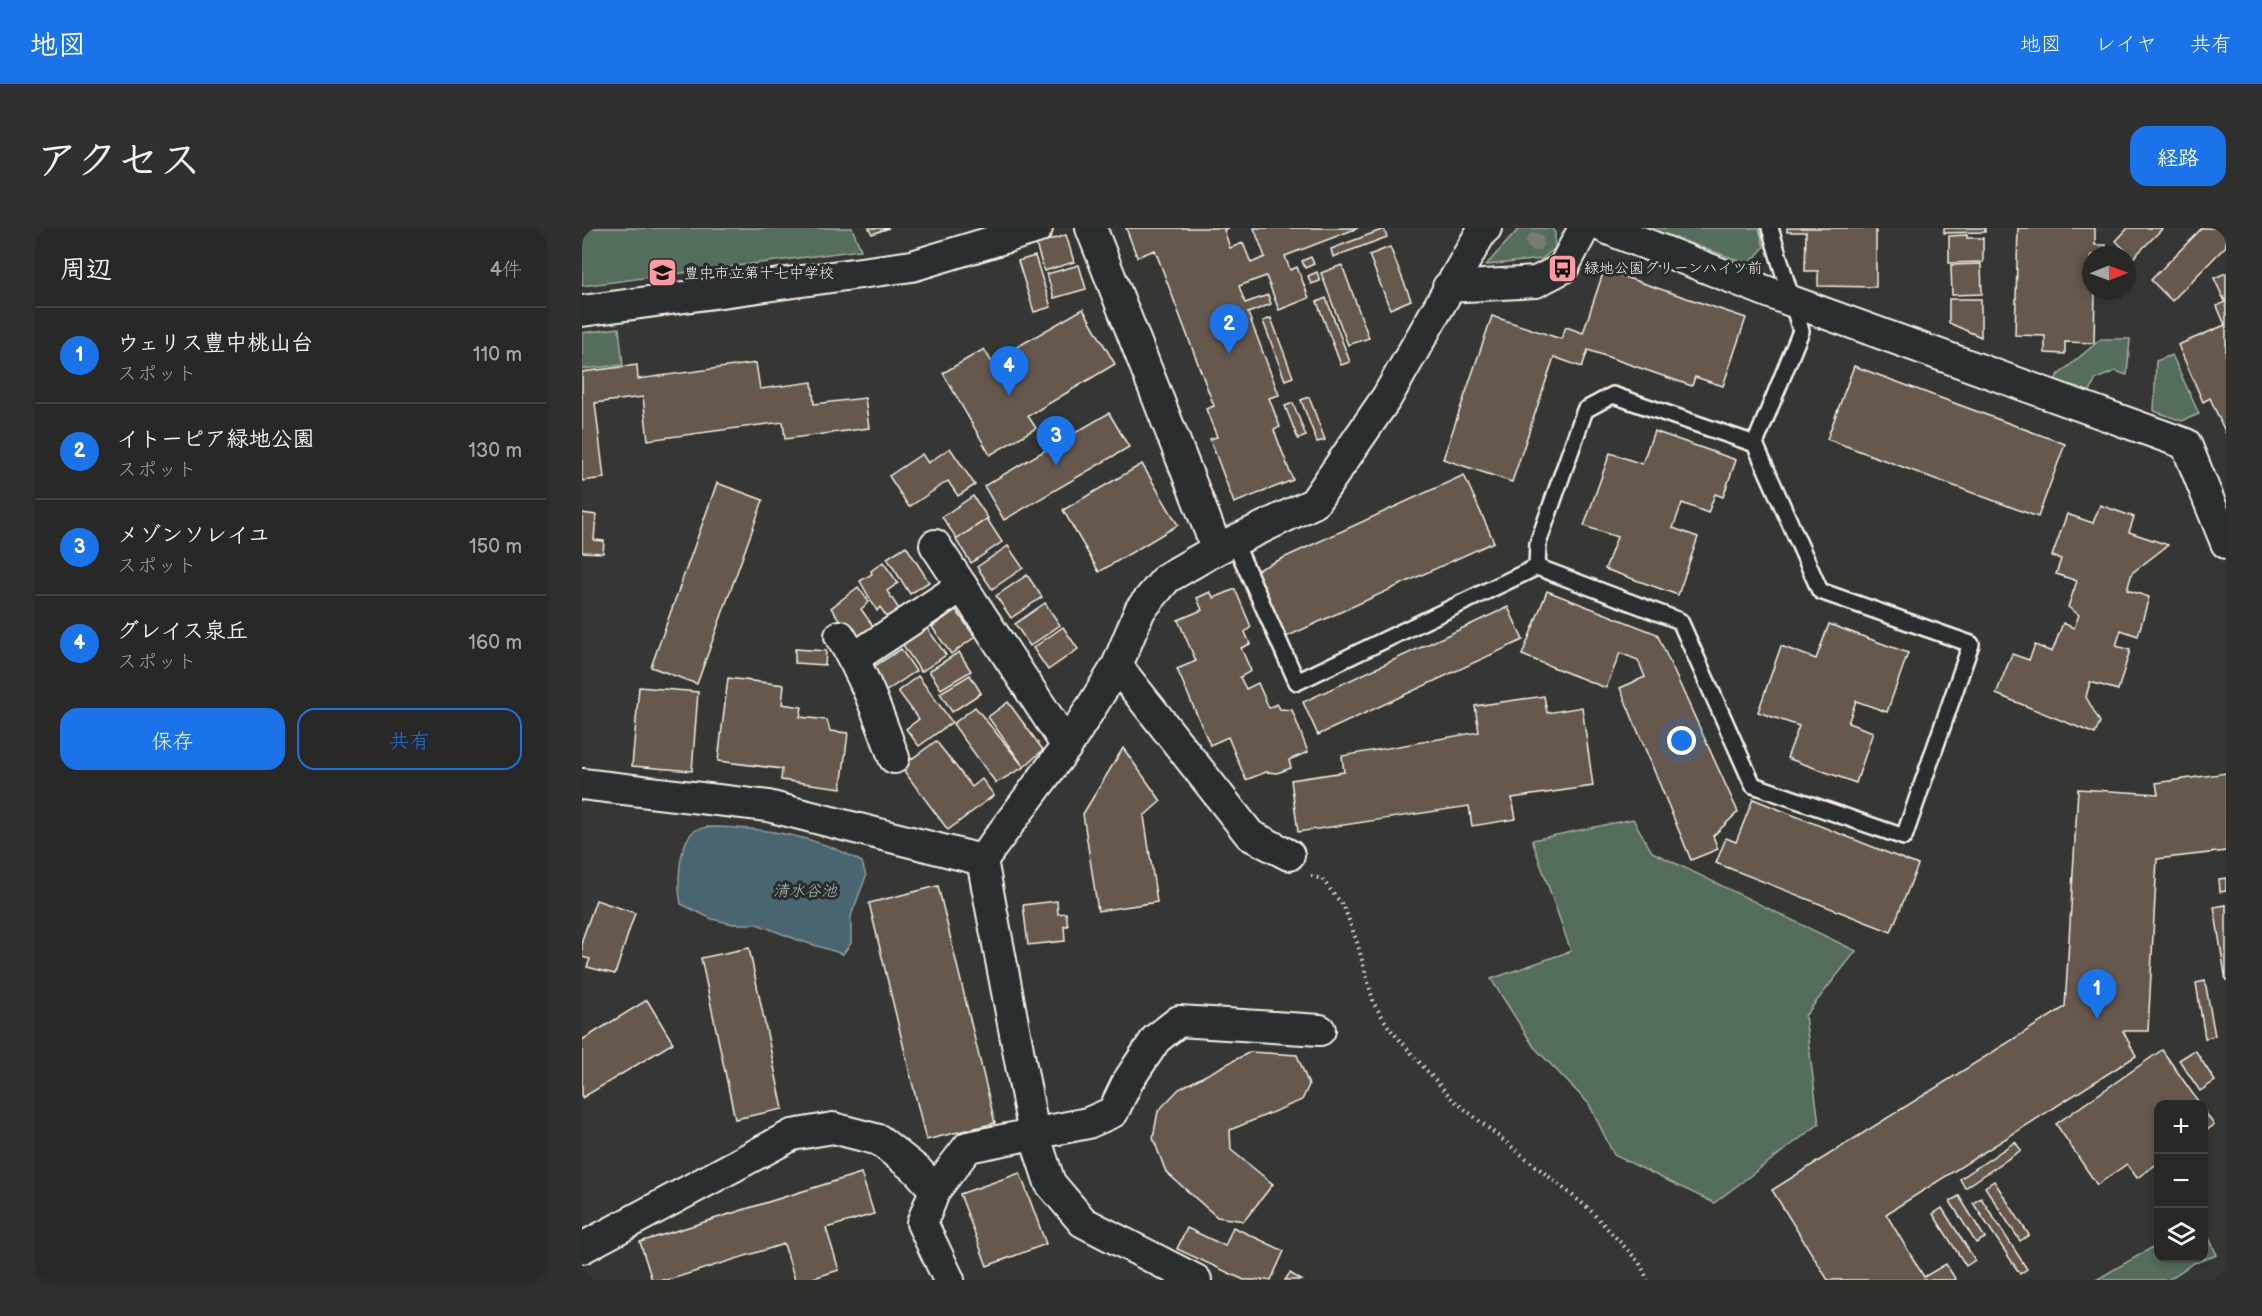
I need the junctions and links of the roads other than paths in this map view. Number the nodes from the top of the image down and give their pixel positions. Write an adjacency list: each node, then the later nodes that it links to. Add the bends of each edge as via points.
1 (1037, 228): 9 (street, via 912,266)
2 (1091, 228): 13 (street)
3 (1486, 228): 7 (street)
4 (1584, 228): 7 (street, via 1563,268 1536,282)
5 (1605, 228): 8 (street)
6 (1770, 228): 8 (lane)
7 (1448, 287): 13 (street, via 1387,397 1314,502)
8 (1791, 301): 10 (lane, via 1801,331); 11 (street, via 2186,444)
9 (582, 311)
10 (1755, 444): 14 (lane, via 1612,395 1585,410 1538,543); 14 (lane, via 1820,591 1971,644 1904,837 1753,785 1680,621)
11 (2226, 543)
12 (935, 545): 15 (street)
13 (1225, 545): 14 (lane, via 1297,682); 16 (street, via 1167,578 1140,610)
14 (1537, 567)
15 (962, 586): 17 (street); 18 (street, via 847,647)
16 (1117, 666): 17 (street); 20 (street, via 1250,835)
17 (1067, 746): 21 (street)
18 (894, 758)
19 (582, 784): 21 (street, via 768,806)
20 (1289, 855)
21 (982, 860): 23 (street)
22 (1320, 1030): 23 (street, via 1179,1022 1156,1039 1113,1112 1088,1123)
23 (1034, 1134): 24 (street, via 968,1147); 27 (street, via 1050,1183 1083,1222)
24 (934, 1190): 25 (street, via 918,1171 879,1140 833,1128 792,1135); 26 (street, via 922,1223)
25 (582, 1248)
26 (949, 1280)
27 (1196, 1280)

